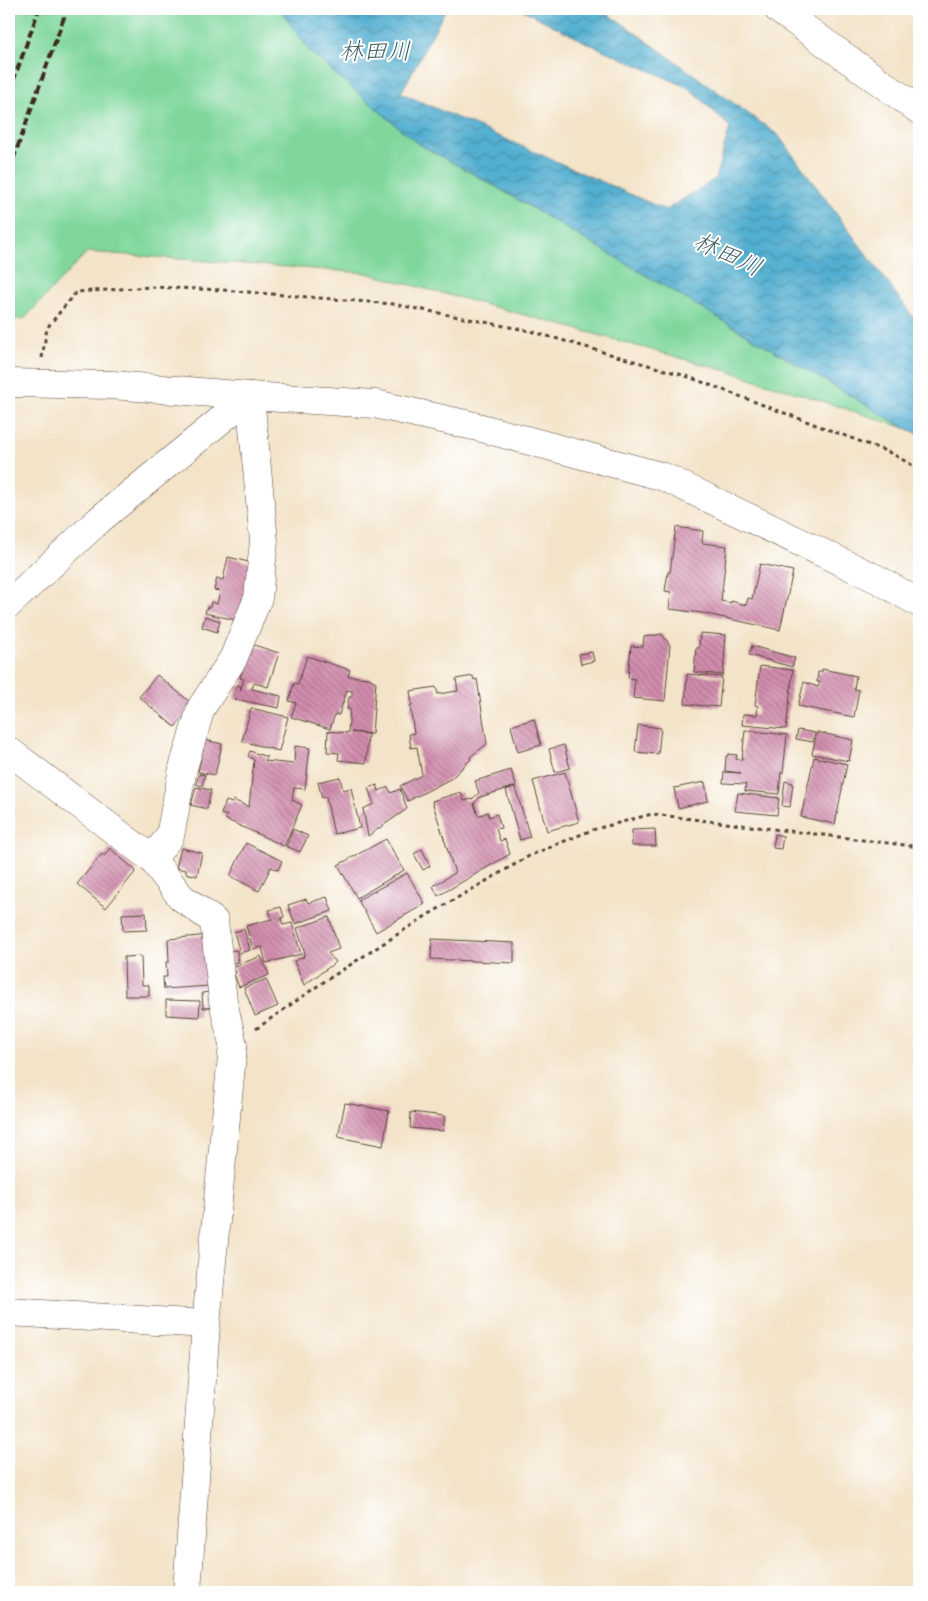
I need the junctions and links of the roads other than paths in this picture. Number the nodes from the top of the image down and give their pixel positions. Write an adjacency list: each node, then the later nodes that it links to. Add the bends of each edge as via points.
1 (778, 9): 2 (street)
2 (919, 110)
3 (9, 383): 4 (street, via 112,385)
4 (250, 396): 5 (street, via 376,404 474,426 664,477 879,580); 6 (street, via 99,520); 8 (street, via 264,541 258,598 233,659 201,708 183,768 170,836)
5 (919, 603)
6 (9, 604)
7 (9, 751): 8 (street)
8 (152, 859): 10 (street, via 180,897 214,921 223,1002 233,1045)
9 (9, 1312): 10 (street)
10 (206, 1324): 11 (street)
11 (187, 1592)

